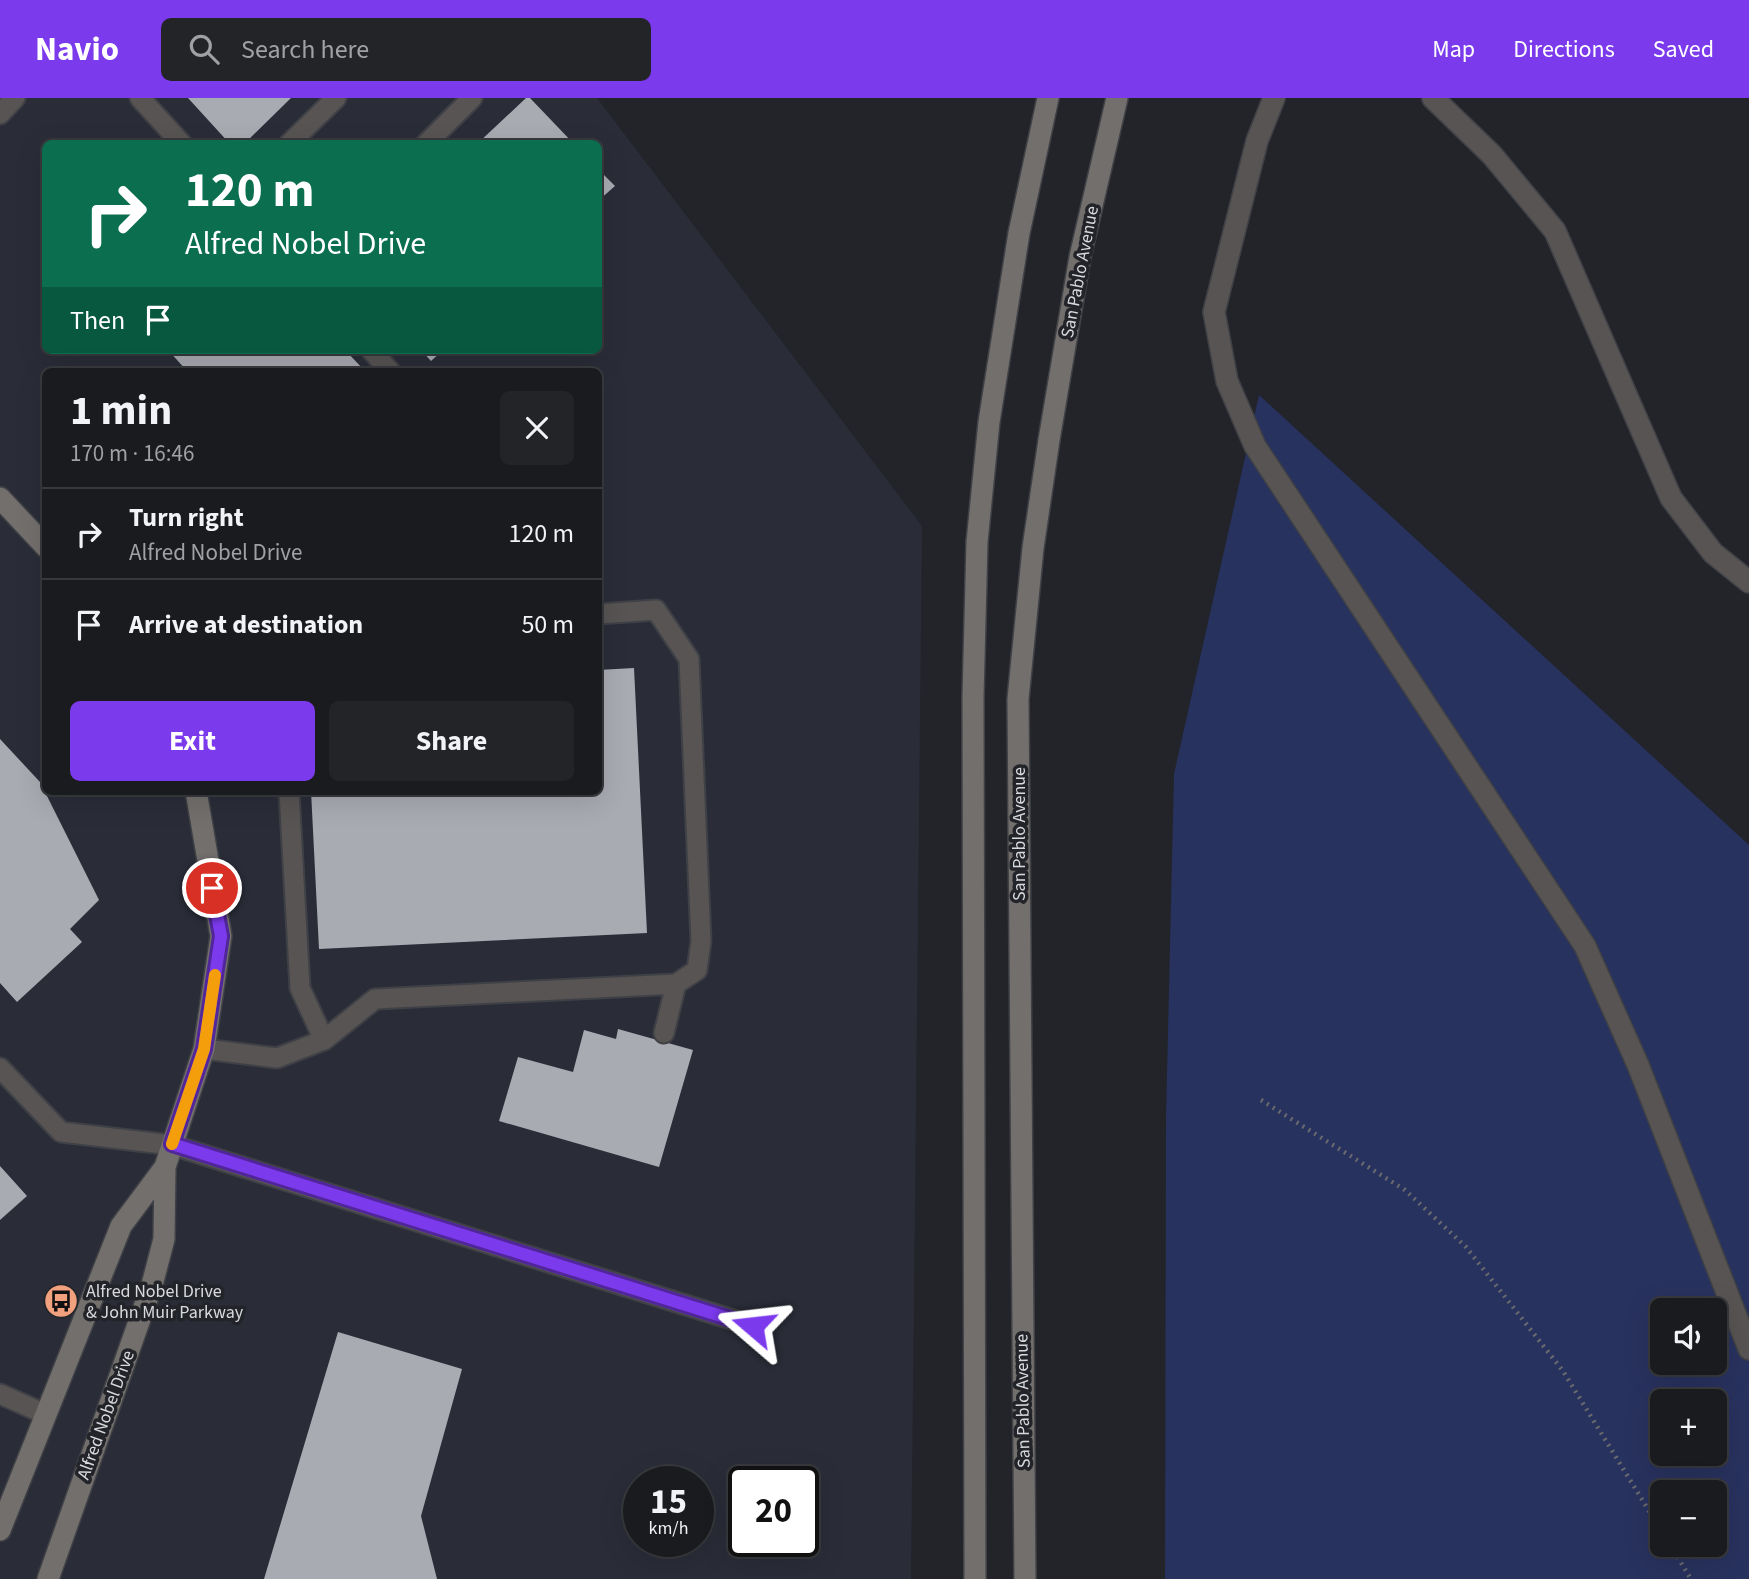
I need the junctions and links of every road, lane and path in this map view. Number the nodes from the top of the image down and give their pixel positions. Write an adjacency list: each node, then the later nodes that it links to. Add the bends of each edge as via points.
1 (15, 98): 9 (lane)
2 (140, 98): 10 (lane)
3 (336, 98): 11 (lane)
4 (472, 98): 12 (lane)
5 (1048, 98): 37 (main road, via 1019,233 989,422 977,542 973,697)
6 (1117, 98): 38 (main road, San Pablo Avenue, via 1080,257 1052,426 1033,548 1018,699)
7 (1274, 98): 30 (street, via 1257,141 1214,312 1227,381 1255,446 1585,946 1638,1066)
8 (1433, 98): 17 (street, via 1492,155 1555,231 1671,498 1713,553)
9 (0, 114)
10 (178, 140)
11 (293, 140)
12 (430, 140)
13 (375, 354): 14 (lane)
14 (387, 368)
15 (0, 498): 16 (main road)
16 (42, 543)
17 (1749, 582)
18 (602, 614): 21 (lane, via 656,610 690,659 701,941 696,970)
19 (197, 795): 24 (main road, Alfred Nobel Drive, via 221,936)
20 (289, 795): 23 (lane, via 300,988)
21 (676, 984): 22 (lane); 23 (lane, via 375,999)
22 (664, 1033)
23 (324, 1040): 24 (lane, via 277,1058)
24 (204, 1049): 27 (main road, Alfred Nobel Drive)
25 (0, 1068): 27 (lane, via 61,1132)
26 (1261, 1100): 33 (path, via 1405,1190 1466,1247 1563,1371)
27 (172, 1144): 28 (main road, Alfred Nobel Drive); 29 (lane)
28 (165, 1167): 32 (main road, Alfred Nobel Drive, via 121,1226); 36 (main road, Alfred Nobel Drive, via 164,1240 152,1285)
29 (753, 1326)
30 (1749, 1349)
31 (0, 1394): 32 (lane)
32 (45, 1414): 34 (main road, Alfred Nobel Drive)
33 (1650, 1512)
34 (0, 1530)
35 (1677, 1557): 39 (path)
36 (48, 1579)
37 (975, 1579)
38 (1025, 1579)
39 (1691, 1579)

